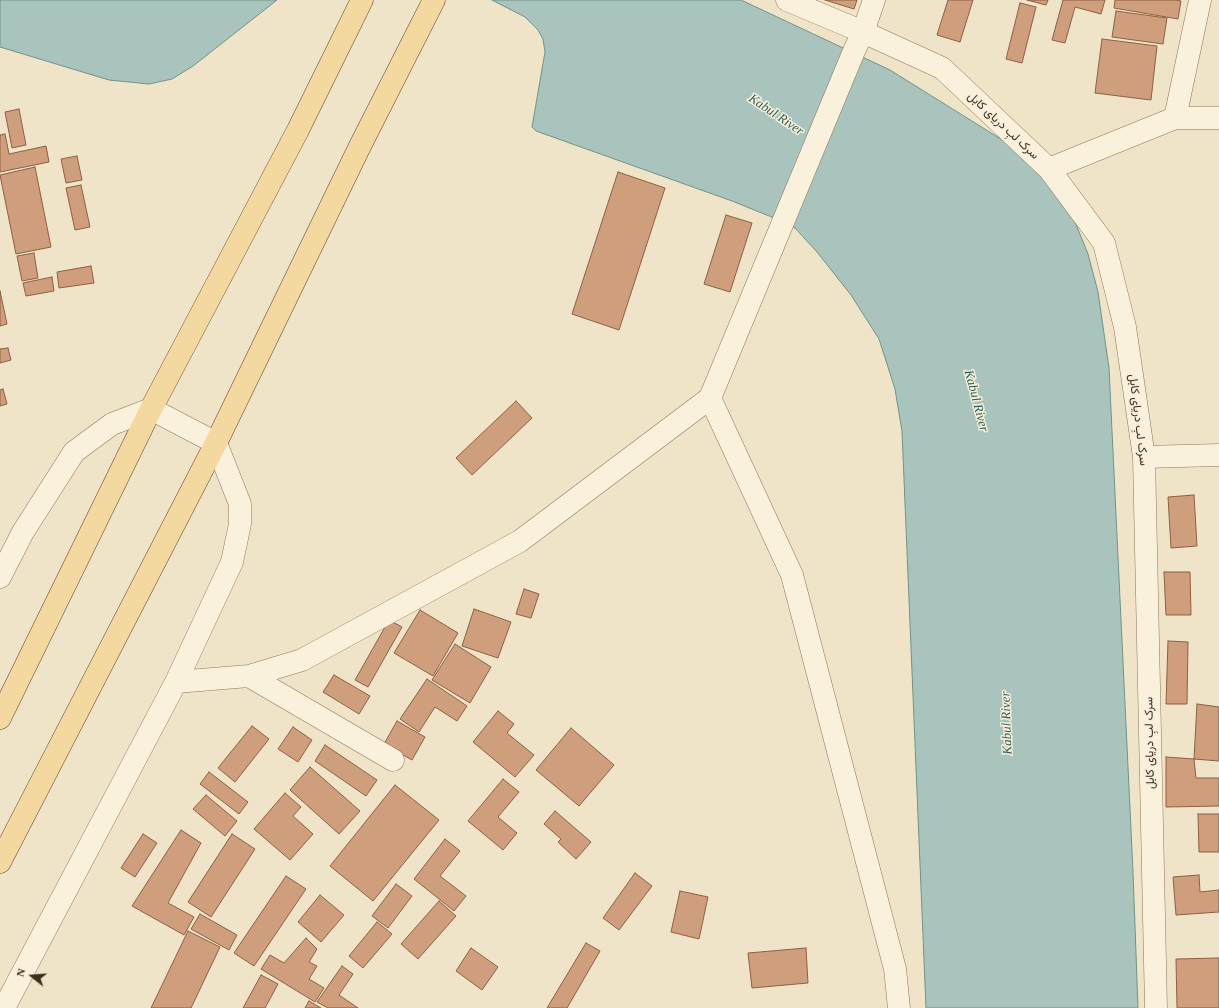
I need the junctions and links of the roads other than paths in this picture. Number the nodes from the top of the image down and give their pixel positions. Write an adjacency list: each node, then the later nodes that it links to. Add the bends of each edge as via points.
1 (362, 0): 11 (main road, via 298,130)
2 (434, 0): 12 (main road)
3 (787, 0): 6 (street, سرک لبِ دریای کابل)
4 (874, 0): 6 (street)
5 (1200, 0): 7 (street)
6 (858, 41): 9 (street, سرک لبِ دریای کابل, via 942,68); 10 (street)
7 (1175, 118): 8 (street); 9 (street)
8 (1219, 118)
9 (1049, 169): 14 (street, سرک لبِ دریای کابل, via 1104,243 1125,328)
10 (710, 398): 16 (street, via 520,541 302,660); 22 (street, via 792,575 895,969)
11 (151, 409): 12 (street); 15 (street, via 112,424 74,452 23,532); 18 (main road)
12 (216, 443): 17 (street, via 240,504 240,524 232,562); 20 (main road)
13 (1219, 455): 14 (street)
14 (1144, 457): 23 (street, سرک لبِ دریای کابل)
15 (0, 577)
16 (249, 676): 17 (street); 19 (street)
17 (176, 682): 21 (street)
18 (0, 718)
19 (393, 760)
20 (0, 862)
21 (4, 1008)
22 (898, 1008)
23 (1156, 1008)

